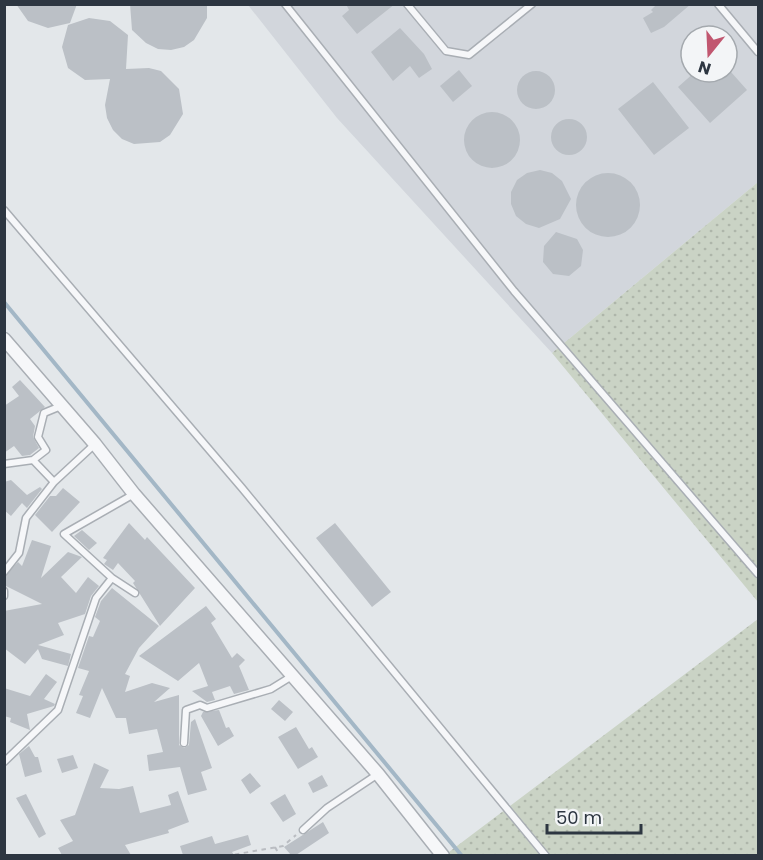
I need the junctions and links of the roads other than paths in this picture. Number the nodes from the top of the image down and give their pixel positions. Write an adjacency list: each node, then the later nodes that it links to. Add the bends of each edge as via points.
1 (285, 4): 15 (lane, via 514,291)
2 (407, 4): 3 (lane, via 446,51 468,56)
3 (532, 4)
4 (718, 4): 5 (lane)
5 (759, 52)
6 (4, 210): 26 (lane, via 242,488)
7 (4, 339): 8 (street)
8 (61, 406): 9 (street); 10 (lane, via 44,413 38,437 46,450)
9 (95, 444): 12 (lane); 13 (street)
10 (33, 460): 11 (lane); 12 (lane)
11 (4, 464)
12 (54, 482): 14 (lane, via 26,518 19,554)
13 (134, 494): 16 (lane, via 64,534); 20 (street)
14 (4, 572)
15 (759, 574)
16 (112, 578): 18 (lane); 22 (lane, via 96,598 58,710)
17 (4, 591): 19 (lane)
18 (135, 593)
19 (4, 596)
20 (292, 676): 21 (lane, via 256,694 186,710); 23 (street)
21 (184, 743)
22 (4, 762)
23 (378, 774): 24 (lane, via 327,808); 25 (street)
24 (303, 830)
25 (443, 855)
26 (546, 855)

